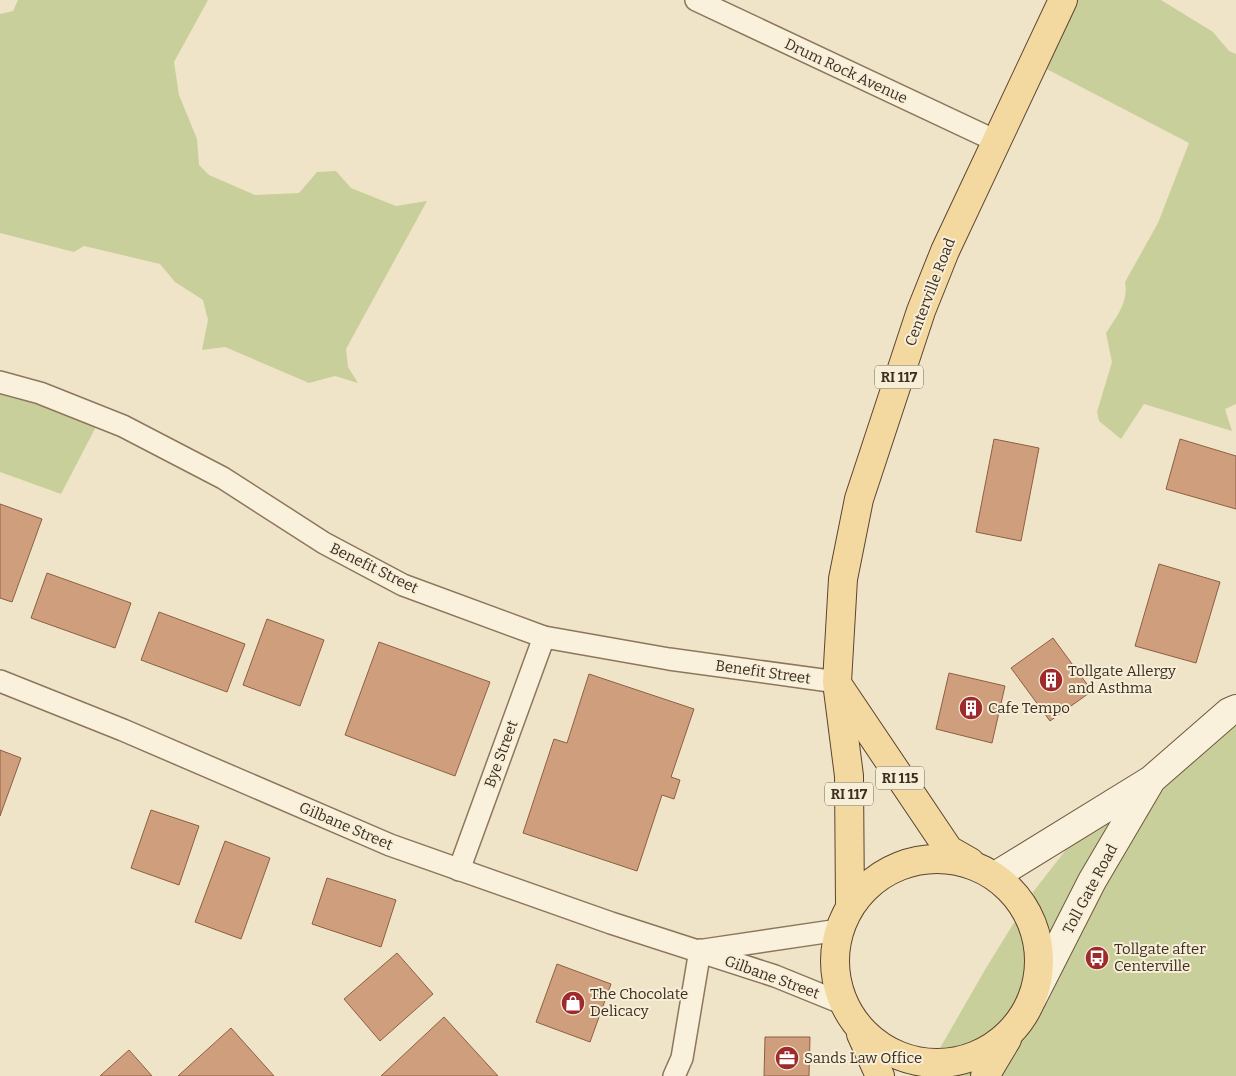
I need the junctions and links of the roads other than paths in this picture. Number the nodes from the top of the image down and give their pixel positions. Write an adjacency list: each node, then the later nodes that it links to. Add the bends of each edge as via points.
1 (696, 0): 5 (street, Drum Rock Avenue)
2 (1063, 0): 4 (main road, Centerville Road / RI 117)
3 (1075, 0): 4 (main road, Centerville Road / RI 117)
4 (1022, 88): 5 (main road, Centerville Road / RI 117)
5 (996, 142): 9 (main road, Centerville Road / RI 117, via 921,311 858,499 843,579)
6 (0, 382): 7 (street, Benefit Street, via 40,393 123,426 223,478 324,543 403,586)
7 (544, 637): 9 (street, Benefit Street, via 669,659); 12 (street, Bye Street)
8 (0, 682): 12 (street, Gilbane Street, via 123,730 390,845)
9 (837, 682): 13 (main road, RI 115, via 949,850); 14 (main road, Centerville Road / RI 117, via 849,776)
10 (1236, 709): 11 (main road, Toll Gate Road)
11 (1151, 780): 13 (main road, Toll Gate Road); 16 (main road, Toll Gate Road, via 1092,881)
12 (459, 870): 15 (street, Gilbane Street)
13 (984, 870): 14 (main road, via 939,858 904,863 873,880); 16 (main road, via 1020,900 1035,931 1039,966)
14 (845, 918): 15 (street, Gilbane Street); 17 (main road, Centerville Road, via 835,963 836,980)
15 (700, 950): 17 (street, Gilbane Street, via 775,976); 19 (street, via 682,1058)
16 (1032, 999): 18 (main road)
17 (851, 1015): 18 (main road, via 884,1049 916,1061 951,1062 984,1052); 20 (main road, Centerville Road)
18 (1012, 1031): 21 (main road)
19 (674, 1076)
20 (880, 1076)
21 (985, 1076)

